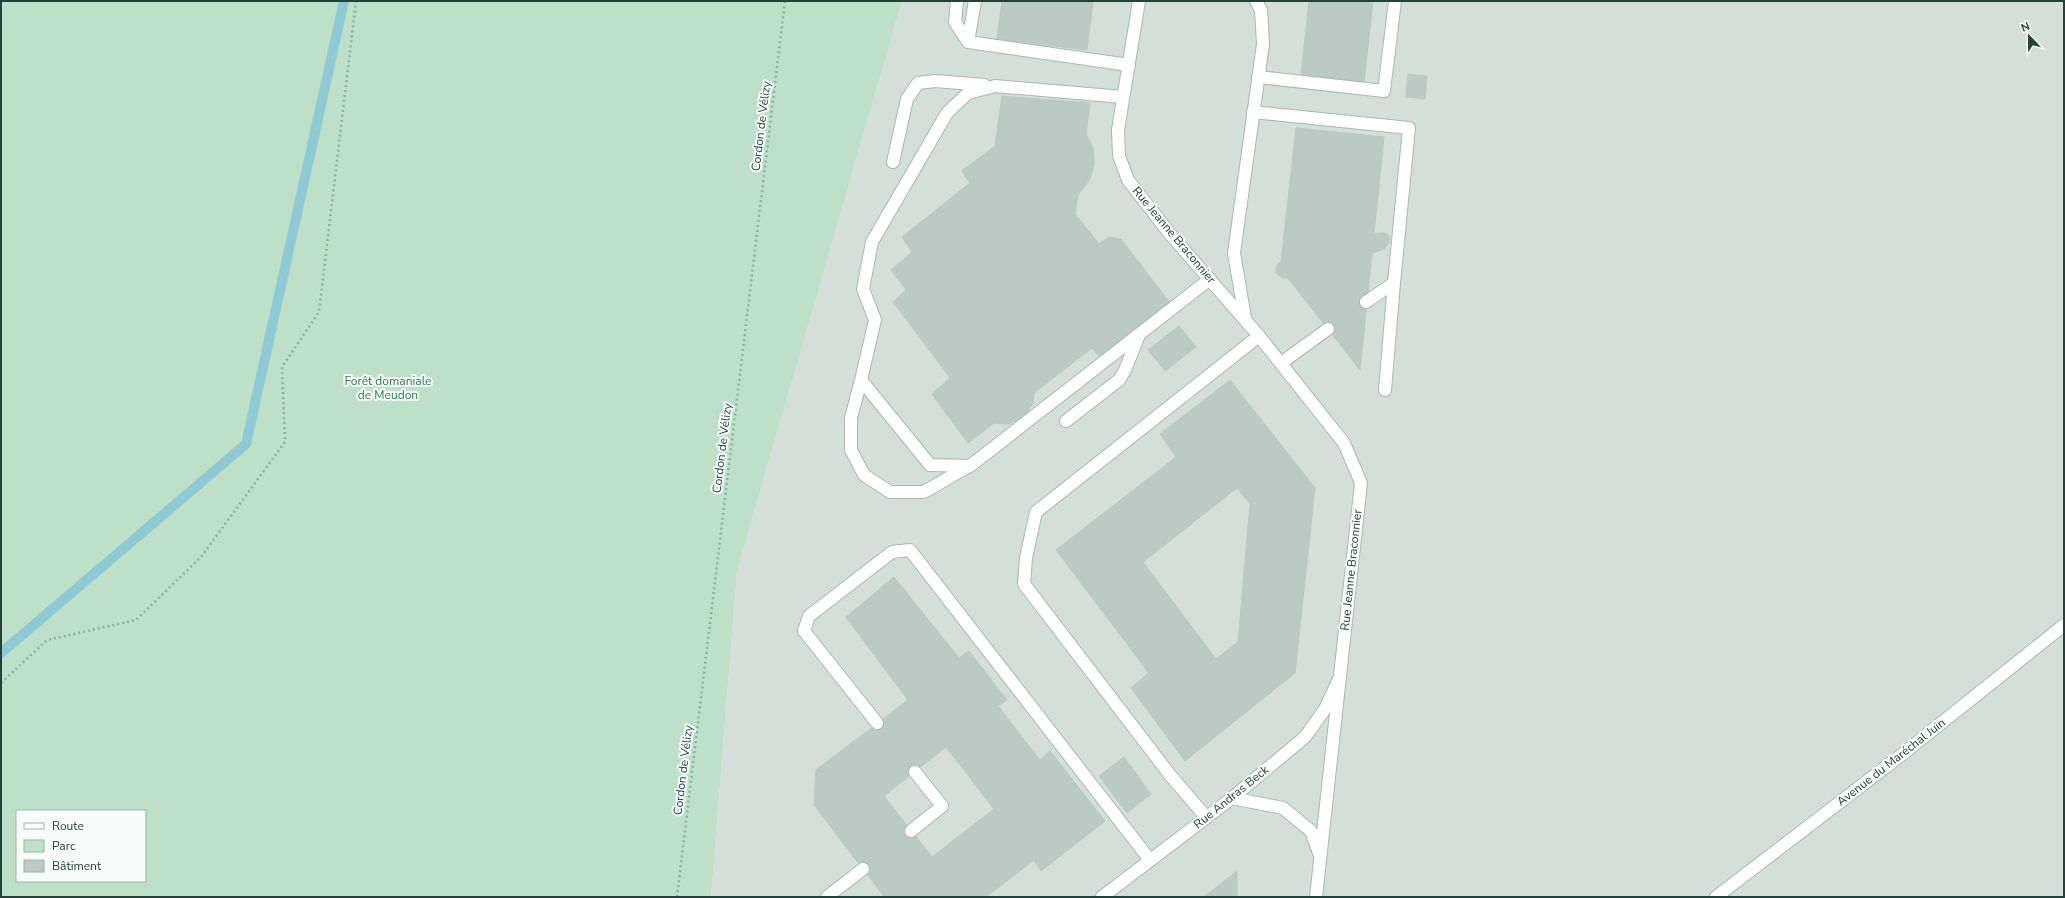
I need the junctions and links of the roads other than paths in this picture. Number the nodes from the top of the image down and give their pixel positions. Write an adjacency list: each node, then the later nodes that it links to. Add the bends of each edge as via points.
1 (957, 1): 6 (street, via 955,22)
2 (976, 1): 6 (street)
3 (1139, 1): 7 (street, Rue Jeanne Braconnier)
4 (1256, 1): 8 (street, Rue Jeanne Braconnier, via 1261,10 1263,44)
5 (1395, 1): 8 (street, via 1384,91)
6 (968, 42): 7 (street)
7 (1128, 65): 10 (street, Rue Jeanne Braconnier)
8 (1258, 77): 11 (street, Rue Jeanne Braconnier)
9 (995, 86): 10 (street); 12 (street, via 935,81 918,83 908,99); 21 (street, via 968,93 947,113 872,242 863,289 875,320)
10 (1123, 97): 13 (street, Rue Jeanne Braconnier, via 1118,130 1119,156 1128,180 1170,234)
11 (1253, 112): 14 (street, via 1409,128); 16 (street, Rue Jeanne Braconnier, via 1234,253)
12 (893, 162)
13 (1210, 279): 16 (street, Rue Jeanne Braconnier); 18 (street)
14 (1394, 283): 15 (street); 22 (street)
15 (1366, 302)
16 (1246, 319): 19 (street, Rue Jeanne Braconnier)
17 (1328, 329): 20 (street)
18 (1139, 334): 23 (street, via 1119,380); 24 (street)
19 (1259, 336): 20 (street, Rue Jeanne Braconnier); 30 (street, via 1036,512 1026,558 1024,584 1170,775)
20 (1281, 363): 26 (street, Rue Jeanne Braconnier, via 1344,443 1361,483)
21 (861, 380): 24 (street, via 930,465); 24 (street, via 851,418 851,450 864,475 890,492 924,492)
22 (1385, 390)
23 (1066, 421)
24 (970, 466)
25 (2064, 625): 38 (street, Avenue du Maréchal Juin, via 1900,756)
26 (1339, 679): 29 (street, Rue Andras Beck, via 1325,709 1305,737); 32 (street, Rue Jeanne Braconnier)
27 (877, 723): 33 (street, via 804,631 809,616 892,552 910,550)
28 (915, 772): 31 (street, via 942,806)
29 (1232, 798): 30 (street, Rue Andras Beck); 32 (street, Rue Jeanne Braconnier, via 1283,808 1311,831)
30 (1206, 817): 33 (street, Rue Andras Beck)
31 (911, 830)
32 (1321, 858): 37 (street, Rue Jeanne Braconnier)
33 (1150, 860): 36 (street, Rue Andras Beck)
34 (863, 869): 35 (street)
35 (827, 897)
36 (1102, 897)
37 (1316, 897)
38 (1716, 897)

